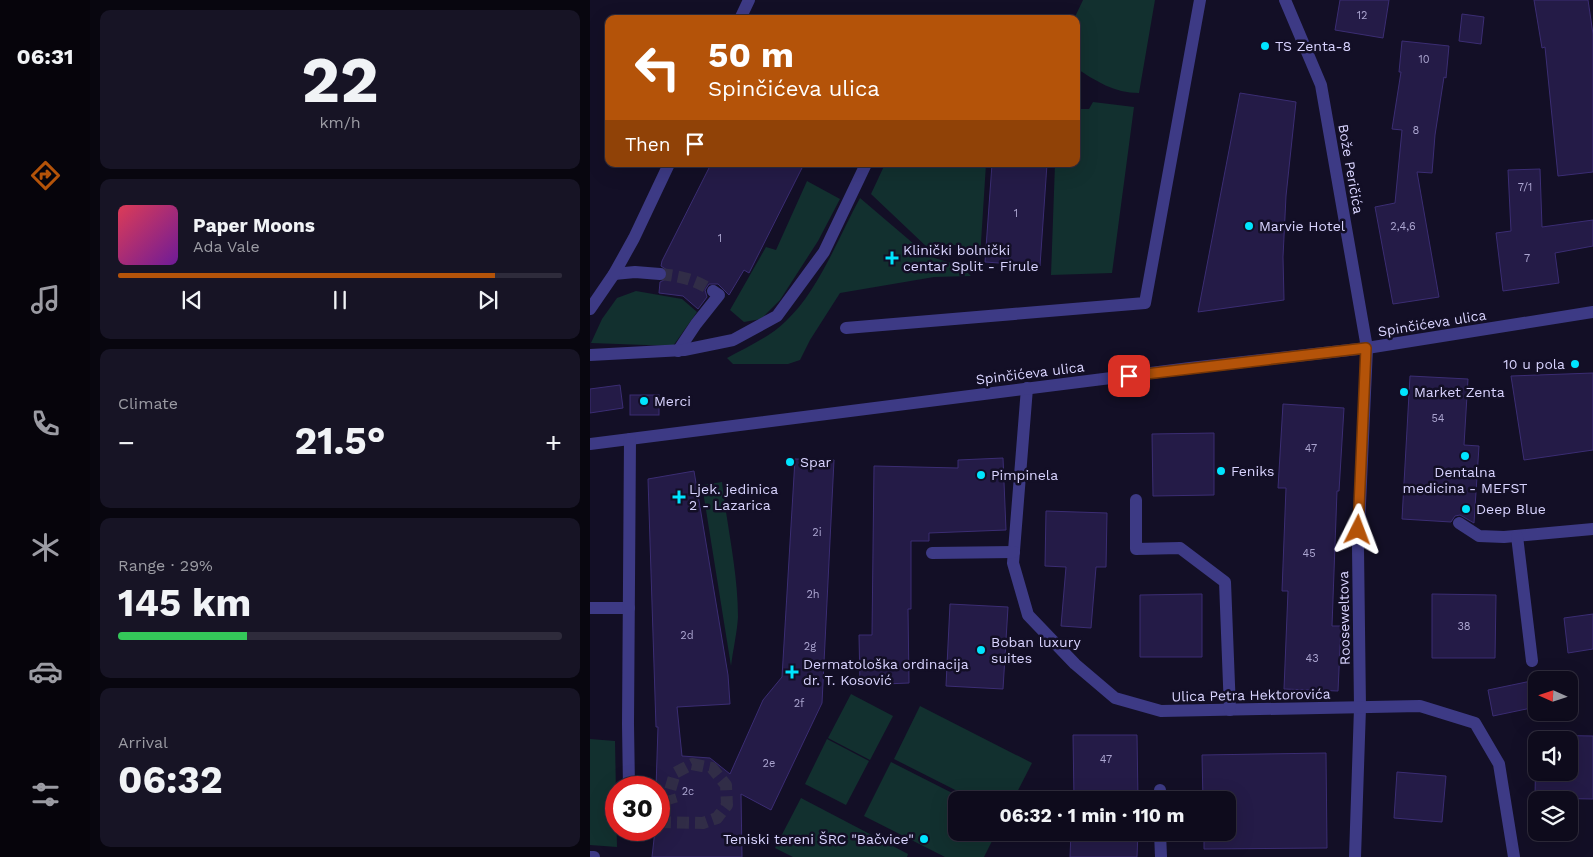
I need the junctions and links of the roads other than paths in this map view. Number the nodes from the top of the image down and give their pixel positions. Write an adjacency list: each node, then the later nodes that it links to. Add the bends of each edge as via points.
1 (749, 0): 4 (street)
2 (1200, 0): 12 (street, via 1145,303)
3 (1285, 0): 13 (street, Bože Peričića, via 1321,86)
4 (742, 15)
5 (668, 167): 7 (street)
6 (865, 167): 14 (street, via 824,252 777,316 733,340)
7 (614, 274): 8 (street); 10 (street)
8 (660, 274)
9 (713, 291): 14 (street, via 719,295)
10 (590, 309)
11 (1593, 312): 13 (street, Spinčićeva ulica)
12 (846, 328)
13 (1366, 348): 16 (street, Spinčićeva ulica); 28 (street, Rooseweltova, via 1358,548)
14 (678, 351): 15 (street)
15 (590, 355)
16 (1027, 388): 17 (street, Spinčićeva ulica); 24 (street, Ulica Petra Hektorovića)
17 (630, 439): 18 (street, Spinčićeva ulica); 26 (street)
18 (590, 444)
19 (1136, 500): 29 (street, via 1136,549 1180,548 1225,582)
20 (1459, 523): 22 (street, via 1479,536)
21 (1593, 528): 22 (street)
22 (1517, 536): 27 (street)
23 (932, 552): 24 (street)
24 (1014, 552): 29 (street, Ulica Petra Hektorovića, via 1013,563 1028,615 1074,664 1116,698 1161,711)
25 (590, 608): 26 (street)
26 (630, 608): 30 (street)
27 (1532, 661)
28 (1360, 708): 29 (street, Ulica Petra Hektorovića); 35 (street, Rooseweltova); 36 (street, Ulica Petra Hektorovića, via 1420,706 1475,723 1499,764)
29 (1230, 710)
30 (629, 776)
31 (1160, 841): 34 (street)
32 (590, 857): 33 (street)
33 (594, 857)
34 (1161, 857)
35 (1355, 857)
36 (1514, 857)

